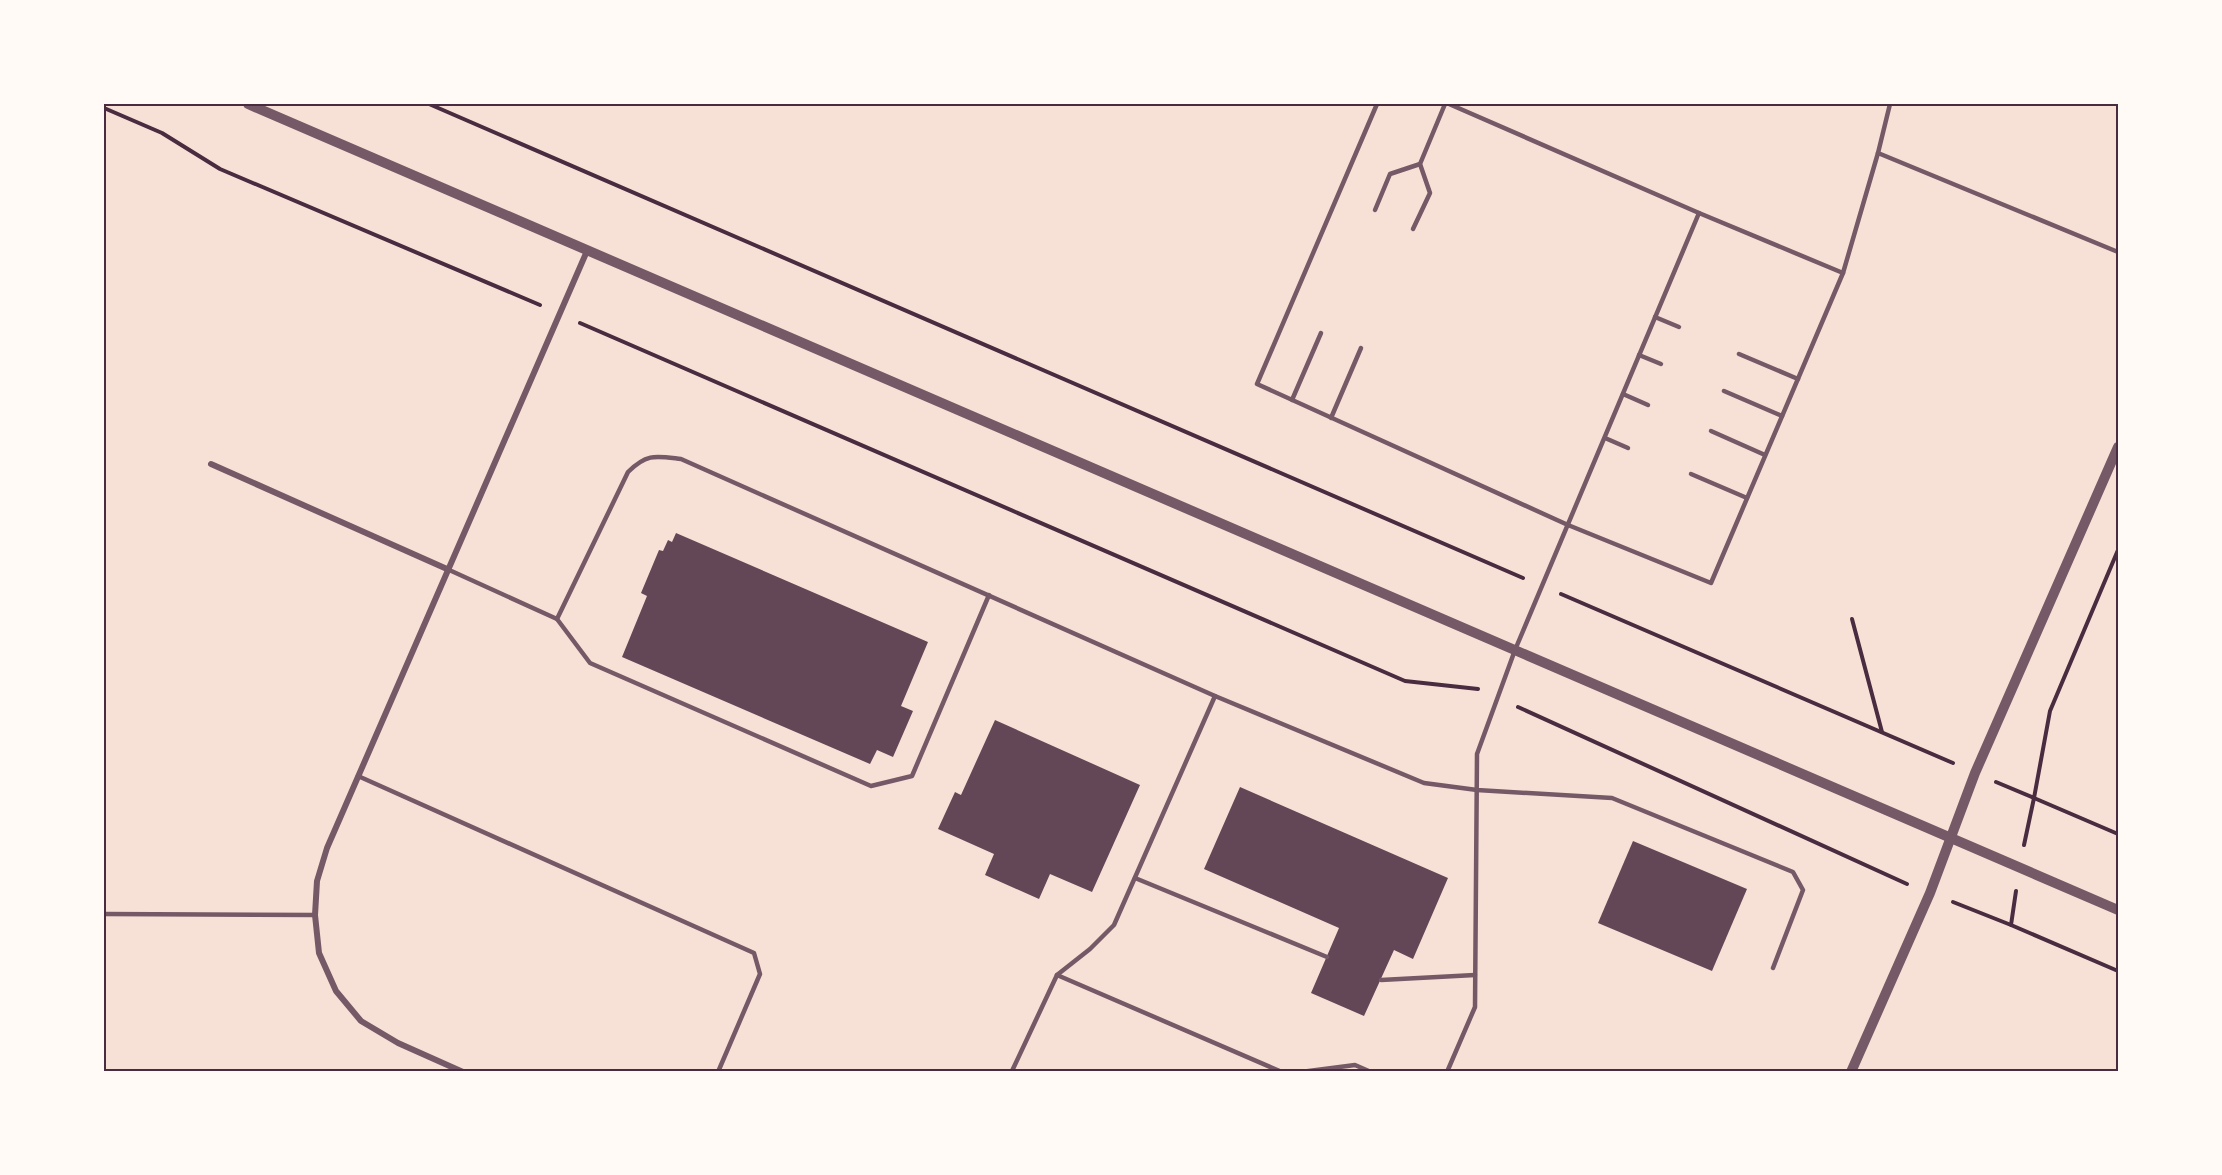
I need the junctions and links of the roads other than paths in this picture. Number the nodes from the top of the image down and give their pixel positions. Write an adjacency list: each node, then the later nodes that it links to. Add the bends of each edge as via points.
1 (248, 104): 10 (street)
2 (1377, 104): 23 (lane, via 1257,384)
3 (1447, 104): 6 (lane); 8 (lane)
4 (1890, 104): 5 (lane)
5 (1878, 153): 11 (lane); 12 (lane)
6 (1420, 164): 7 (lane, via 1390,174); 9 (lane, via 1430,193)
7 (1375, 210)
8 (1699, 213): 12 (lane); 13 (lane)
9 (1413, 229)
10 (587, 251): 36 (street); 39 (street)
11 (2118, 252)
12 (1843, 273): 20 (lane)
13 (1655, 317): 14 (lane); 18 (lane)
14 (1679, 327)
15 (1321, 333): 23 (lane)
16 (1361, 348): 26 (lane)
17 (1739, 354): 20 (lane)
18 (1639, 355): 19 (lane); 22 (lane)
19 (1661, 364)
20 (1798, 379): 25 (lane)
21 (1724, 391): 25 (lane)
22 (1623, 394): 24 (lane); 28 (lane)
23 (1292, 400): 26 (lane)
24 (1648, 405)
25 (1782, 416): 31 (lane)
26 (1331, 418): 35 (lane)
27 (1711, 431): 31 (lane)
28 (1605, 438): 30 (lane); 35 (lane)
29 (2118, 447): 43 (street)
30 (1628, 448)
31 (1766, 455): 34 (lane)
32 (211, 464): 36 (street)
33 (1691, 474): 34 (lane)
34 (1747, 498): 35 (lane, via 1711,583)
35 (1568, 525): 39 (lane)
36 (447, 569): 38 (lane); 41 (street)
37 (989, 595): 38 (lane, via 681,459 662,457 639,461 628,472); 38 (lane, via 912,776 871,786 590,663); 40 (lane)
38 (557, 619)
39 (1515, 650): 42 (lane, via 1478,754); 43 (street)
40 (1215, 696): 42 (lane, via 1424,783); 44 (lane)
41 (358, 776): 47 (street, via 320,870); 54 (lane, via 754,953 760,974)
42 (1477, 790): 49 (lane, via 1612,798 1793,872 1803,890); 51 (lane)
43 (1949, 838): 45 (street); 60 (street, via 1930,893)
44 (1135, 878): 48 (lane); 50 (lane, via 1114,925)
45 (2118, 910)
46 (104, 914): 47 (lane)
47 (315, 915): 53 (street, via 319,953 336,991 362,1021 398,1043)
48 (1327, 957)
49 (1773, 968)
50 (1057, 975): 55 (lane); 56 (lane)
51 (1475, 975): 52 (lane); 59 (lane, via 1475,1007)
52 (1381, 980)
53 (463, 1071)
54 (718, 1071)
55 (1012, 1071)
56 (1282, 1071)
57 (1301, 1071): 58 (lane, via 1355,1065)
58 (1371, 1071)
59 (1447, 1071)
60 (1851, 1071)

